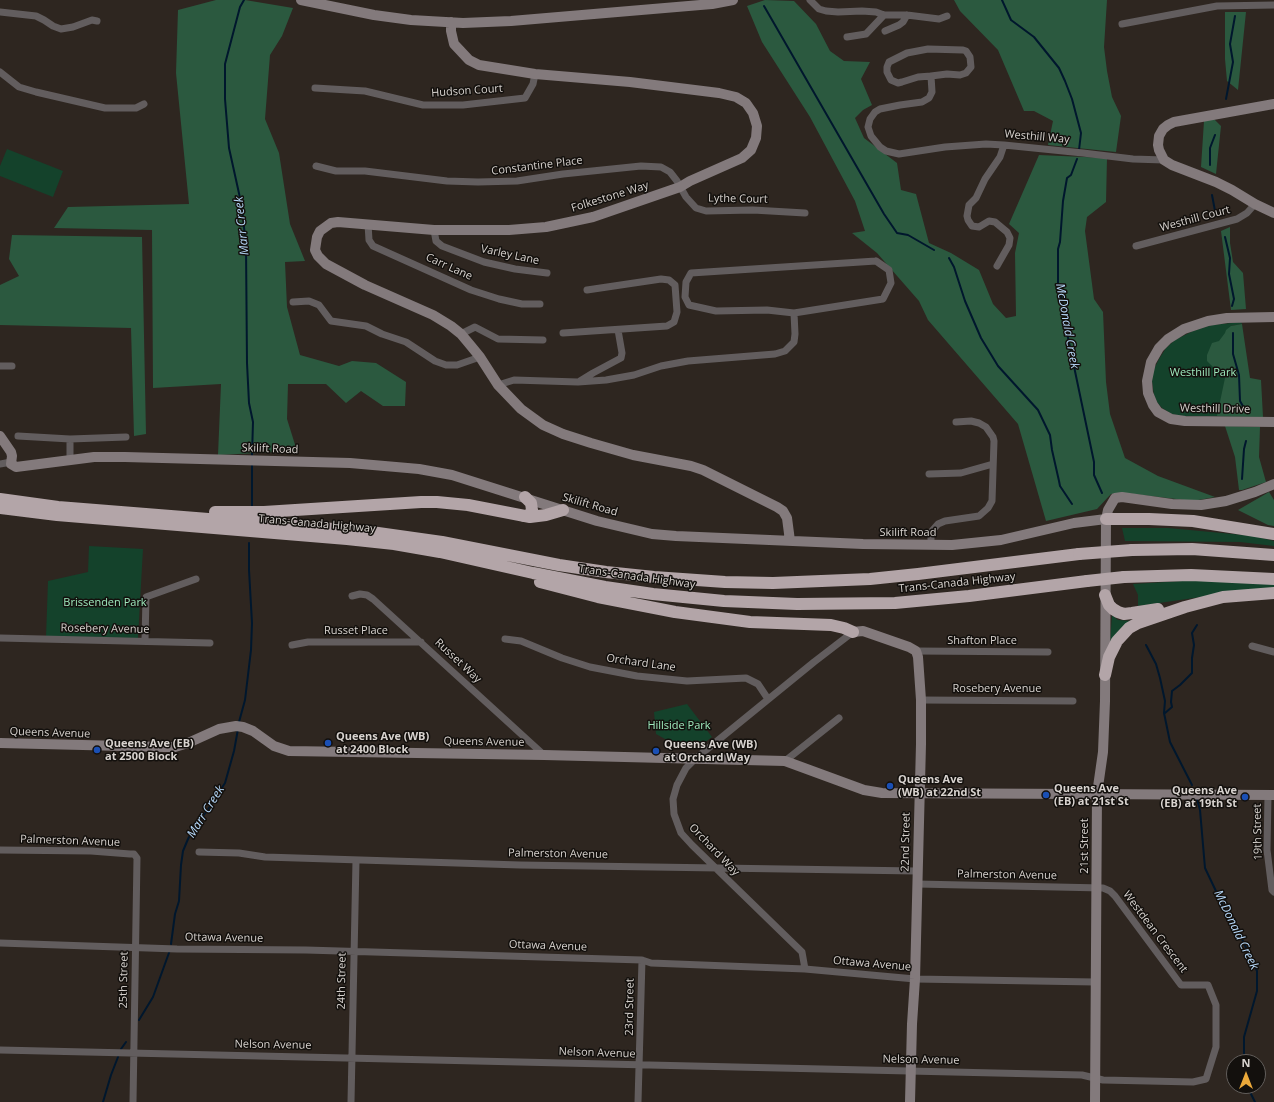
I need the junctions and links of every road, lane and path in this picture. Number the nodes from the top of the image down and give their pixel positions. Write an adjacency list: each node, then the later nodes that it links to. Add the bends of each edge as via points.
1 (301, 0): 11 (street, via 374,15)
2 (733, 0): 4 (street, via 712,4)
3 (810, 0): 7 (street, via 819,9 826,11 862,11)
4 (668, 4): 11 (street, via 512,22)
5 (1274, 5): 12 (street, via 1217,6)
6 (0, 12): 10 (street, via 36,16 61,29 92,20)
7 (884, 15): 8 (street); 14 (street, via 866,34)
8 (907, 15): 9 (street, via 939,19); 13 (street, via 903,22)
9 (947, 16)
10 (97, 22)
11 (451, 22): 16 (street, Folkestone Way, via 454,44 469,60 479,65)
12 (1122, 24)
13 (885, 32)
14 (847, 37)
15 (0, 72): 19 (street, via 19,87 105,108 136,108)
16 (534, 74): 18 (street, Hudson Court, via 533,84 525,98 464,104 423,105 365,91); 24 (street, Folkestone Way, via 719,93 736,97 746,103 753,113 757,126 751,150 742,158)
17 (931, 76): 17 (street, via 898,82 889,78 886,72 892,59 921,50 963,50 970,57 970,66 966,73); 21 (street, Westhill Way, via 932,92 926,100 875,112 868,127 871,136 880,147 900,154 958,146)
18 (315, 88)
19 (144, 104)
20 (1274, 104): 22 (street, via 1180,120 1168,125 1159,136 1158,146)
21 (1004, 145): 22 (street, Westhill Way); 31 (street, via 976,198 969,205 967,216 972,226 979,227 989,221 995,222 1010,238 1009,245)
22 (1164, 160): 25 (street, via 1216,182)
23 (316, 166): 24 (street, Constantine Place, via 336,171 447,182 518,181 641,166 661,167 670,172)
24 (680, 187): 26 (street, Lythe Court, via 696,208 706,211); 29 (street, Folkestone Way, via 593,217 546,227 509,230)
25 (1255, 204): 27 (street); 30 (street, Westhill Court, via 1247,213 1236,219)
26 (805, 213)
27 (1274, 213)
28 (368, 224): 29 (street, Folkestone Way); 35 (street, Carr Lane, via 369,240 373,246 472,290 522,304); 40 (street, Folkestone Way, via 331,223 320,231 317,237 315,250 318,256 326,264 433,316)
29 (434, 230): 32 (street, Varley Lane, via 436,241 442,246 484,262)
30 (1136, 246)
31 (997, 266)
32 (547, 273)
33 (587, 290): 38 (street, via 661,279 675,284 677,312 674,322 667,326)
34 (293, 302): 42 (street, via 309,301 319,305 331,321 366,326 406,342 435,361 457,364)
35 (540, 304)
36 (794, 313): 36 (street, via 767,310 716,311 689,305 685,297 686,282 691,273 876,261 889,270 891,283 883,299); 45 (street, via 794,342 785,351 688,361 634,375)
37 (1274, 317): 48 (street, Westhill Drive, via 1222,318 1178,332 1156,353 1148,372 1147,385 1153,405 1158,412 1171,419 1185,422)
38 (618, 330): 39 (street); 45 (street, via 621,358)
39 (563, 333)
40 (461, 334): 41 (street, via 476,327 498,339); 42 (street, Folkestone Way)
41 (543, 340)
42 (480, 357): 46 (street, Folkestone Way)
43 (0, 366): 44 (street)
44 (12, 366)
45 (578, 382): 46 (street, via 514,380)
46 (498, 385): 67 (street, Folkestone Way, via 531,418 563,434 633,455 703,470 777,507 787,518)
47 (956, 422): 56 (street, via 975,422 989,430 994,441)
48 (1274, 422)
49 (18, 436): 52 (street)
50 (126, 437): 52 (street)
51 (2, 438): 53 (street, via 13,448)
52 (70, 439): 54 (street)
53 (16, 460): 54 (street, Skilift Road, via 45,464); 55 (street)
54 (70, 460): 59 (street, Skilift Road, via 125,456 393,466 452,475)
55 (0, 464)
56 (993, 464): 57 (street, via 961,472); 68 (street, via 992,496 988,508 979,516 938,524 931,532)
57 (929, 474)
58 (1274, 484): 65 (street, via 1226,501 1201,505 1115,498)
59 (525, 497): 63 (street, Skilift Road); 64 (highway, via 531,503 532,510 529,516)
60 (0, 499): 61 (highway, Trans-Canada Highway)
61 (58, 507): 64 (highway, via 264,512 437,502 468,505); 70 (highway, Trans-Canada Highway, bridge, via 371,532 606,572 725,582 870,579 1132,550 1198,550)
62 (0, 508): 69 (highway, Trans-Canada Highway, via 51,515 370,541)
63 (563, 510): 64 (highway, via 538,516); 67 (street, Skilift Road, via 652,534)
64 (523, 516)
65 (1106, 519): 66 (highway, via 1193,521); 68 (street, Skilift Road, via 1074,523 988,542); 74 (street, 21st Street)
66 (1274, 534)
67 (790, 541): 68 (street, Skilift Road)
68 (931, 545)
69 (440, 552): 72 (highway, Trans-Canada Highway, bridge, via 629,591 748,602 820,604 920,601 1124,577 1191,575); 77 (highway, via 572,591 650,608 774,624 831,625)
70 (1274, 555)
71 (196, 579): 80 (street, via 146,597)
72 (1274, 579)
73 (1274, 593): 76 (highway)
74 (1106, 595): 76 (highway, via 1113,609 1124,614); 88 (street, 21st Street)
75 (352, 596): 81 (street, Russet Way, via 367,595)
76 (1223, 597): 88 (highway, via 1148,619 1128,628 1112,649)
77 (853, 632): 85 (street, via 872,633); 89 (street, Orchard Way)
78 (0, 638): 80 (street, Rosebery Avenue)
79 (505, 639): 89 (street, Orchard Lane, via 521,641 590,667 637,676 686,681 746,678 758,684)
80 (145, 641): 82 (street, Rosebery Avenue)
81 (421, 642): 83 (street, Russet Place); 94 (street, Russet Way)
82 (210, 643)
83 (292, 644)
84 (1252, 646): 87 (street)
85 (916, 651): 86 (street, Shafton Place); 90 (street, 22nd Street)
86 (1048, 652)
87 (1274, 652)
88 (1105, 675): 98 (street, 21st Street, via 1103,752)
89 (768, 699): 95 (street, Orchard Way)
90 (921, 700): 91 (street, Rosebery Avenue); 97 (street, 22nd Street)
91 (1073, 701)
92 (839, 718): 96 (street)
93 (0, 743): 94 (street, Queens Avenue, via 175,747 219,729 236,726 254,731 274,746 289,751)
94 (544, 755): 95 (street, Queens Avenue)
95 (695, 758): 96 (street, Queens Avenue); 104 (street, Orchard Way, via 677,785 673,799 674,814 681,833)
96 (785, 761): 97 (street, Queens Avenue, via 864,790 882,793)
97 (919, 792): 98 (street, Queens Avenue); 105 (street, 22nd Street)
98 (1097, 794): 99 (street, Queens Avenue); 107 (street, 21st Street)
99 (1271, 795): 108 (street, 19th Street, via 1267,850)
100 (0, 850): 102 (street, Palmerston Avenue, via 134,854)
101 (199, 852): 103 (street, Palmerston Avenue)
102 (137, 858): 110 (street, 25th Street)
103 (356, 860): 104 (street, Palmerston Avenue); 111 (street, 24th Street)
104 (714, 867): 105 (street, Palmerston Avenue); 113 (street, Orchard Way, via 802,952)
105 (917, 871): 106 (street, 22nd Street)
106 (917, 884): 107 (street, Palmerston Avenue); 114 (street, 22nd Street)
107 (1097, 888): 115 (street, 21st Street); 122 (street, Westdean Crescent, via 1110,891 1115,896 1181,985 1208,985 1216,1006 1216,1047 1206,1079)
108 (1273, 890)
109 (0, 943): 110 (street, Ottawa Avenue)
110 (135, 947): 111 (street, Ottawa Avenue); 117 (street, 25th Street)
111 (354, 951): 112 (street, Ottawa Avenue); 118 (street, 24th Street)
112 (642, 960): 113 (street, Ottawa Avenue, via 650,963); 119 (street, 23rd Street)
113 (805, 969): 114 (street, Ottawa Avenue)
114 (915, 979): 115 (street, Ottawa Avenue); 120 (street, 22nd Street)
115 (1095, 982): 121 (street, 21st Street)
116 (0, 1050): 117 (street, Nelson Avenue)
117 (133, 1053): 118 (street, Nelson Avenue); 123 (street, 25th Street)
118 (352, 1058): 119 (street, Nelson Avenue); 124 (street, 24th Street)
119 (639, 1065): 120 (street, Nelson Avenue); 125 (street, 23rd Street)
120 (911, 1070): 121 (street, Nelson Avenue, via 1082,1075); 126 (street, 22nd Street)
121 (1096, 1078): 122 (street, Nelson Avenue); 127 (street, 21st Street)
122 (1193, 1082)
123 (133, 1102)
124 (351, 1102)
125 (638, 1102)
126 (910, 1102)
127 (1095, 1102)

